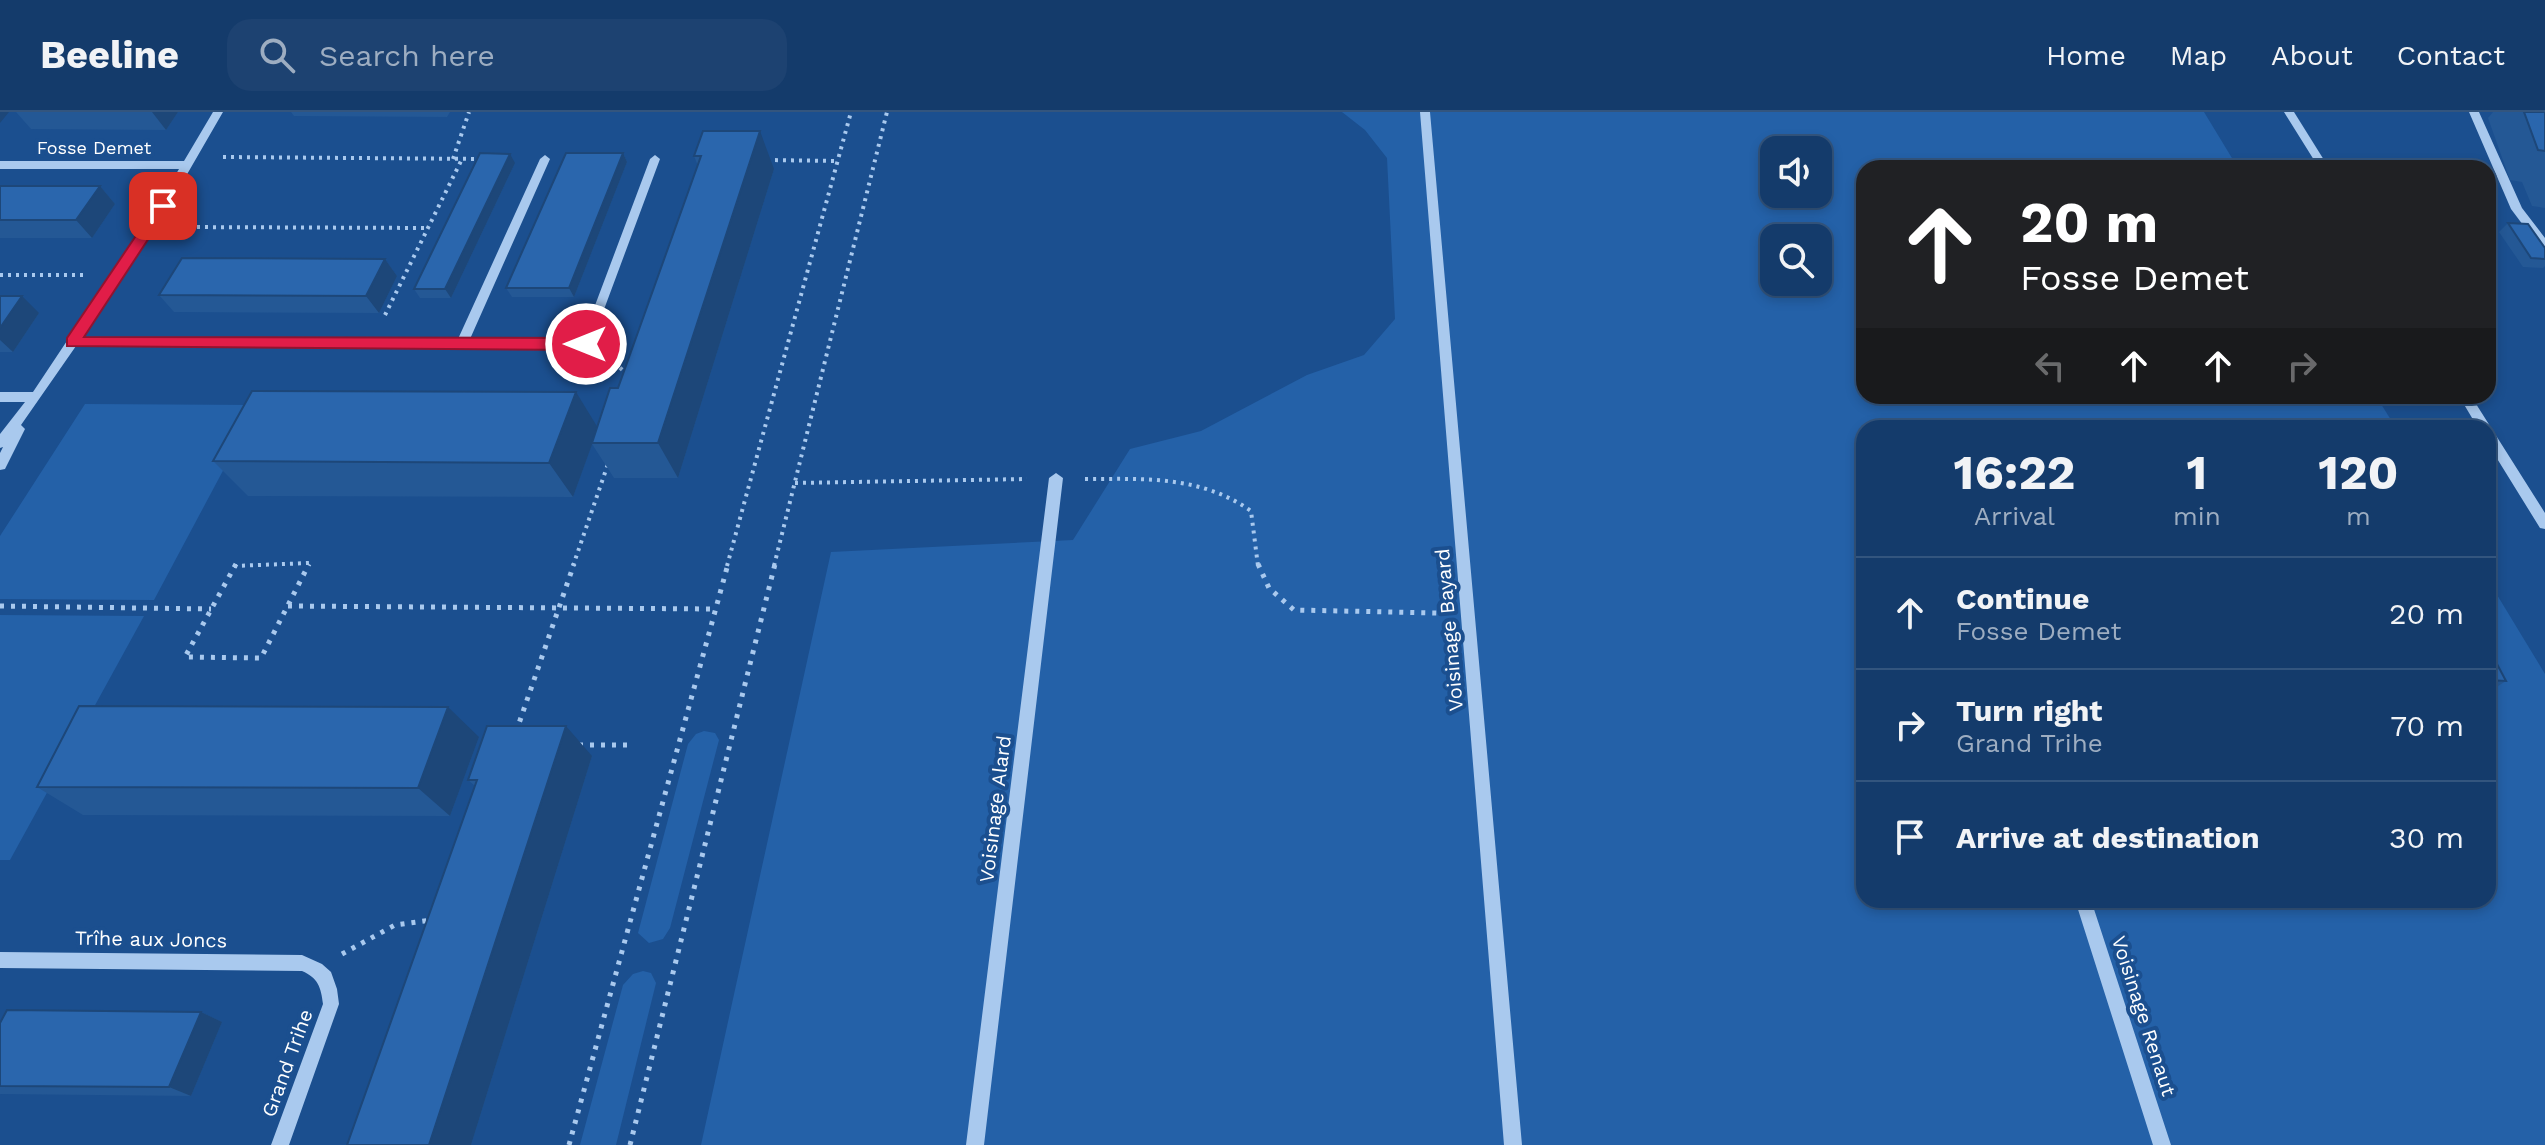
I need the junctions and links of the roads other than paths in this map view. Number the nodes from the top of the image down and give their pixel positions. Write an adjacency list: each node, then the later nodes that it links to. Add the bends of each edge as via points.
1 (218, 112): 9 (street)
2 (1425, 112): 27 (street, Voisinage Bayard)
3 (2289, 112): 7 (street)
4 (2474, 112): 8 (street)
5 (545, 159): 14 (street)
6 (655, 159): 14 (street, via 586,344)
7 (2319, 160)
8 (2495, 160)
9 (191, 161): 11 (street, Fosse Demet); 13 (street)
10 (2496, 162): 12 (street, via 2517,209)
11 (0, 165)
12 (2545, 246)
13 (72, 342): 14 (street); 16 (street)
14 (462, 344)
15 (0, 397): 16 (street)
16 (36, 397): 17 (street); 19 (street)
17 (0, 443)
18 (2496, 445): 21 (street)
19 (0, 465)
20 (1056, 478): 26 (street, Voisinage Alard)
21 (2545, 524)
22 (2086, 908): 28 (street, Voisinage Renaut)
23 (0, 960): 24 (street, Trîhe aux Joncs)
24 (310, 966): 25 (street, Grand Trihe, via 329,981 331,1004)
25 (280, 1145)
26 (975, 1145)
27 (1513, 1145)
28 (2162, 1145)

